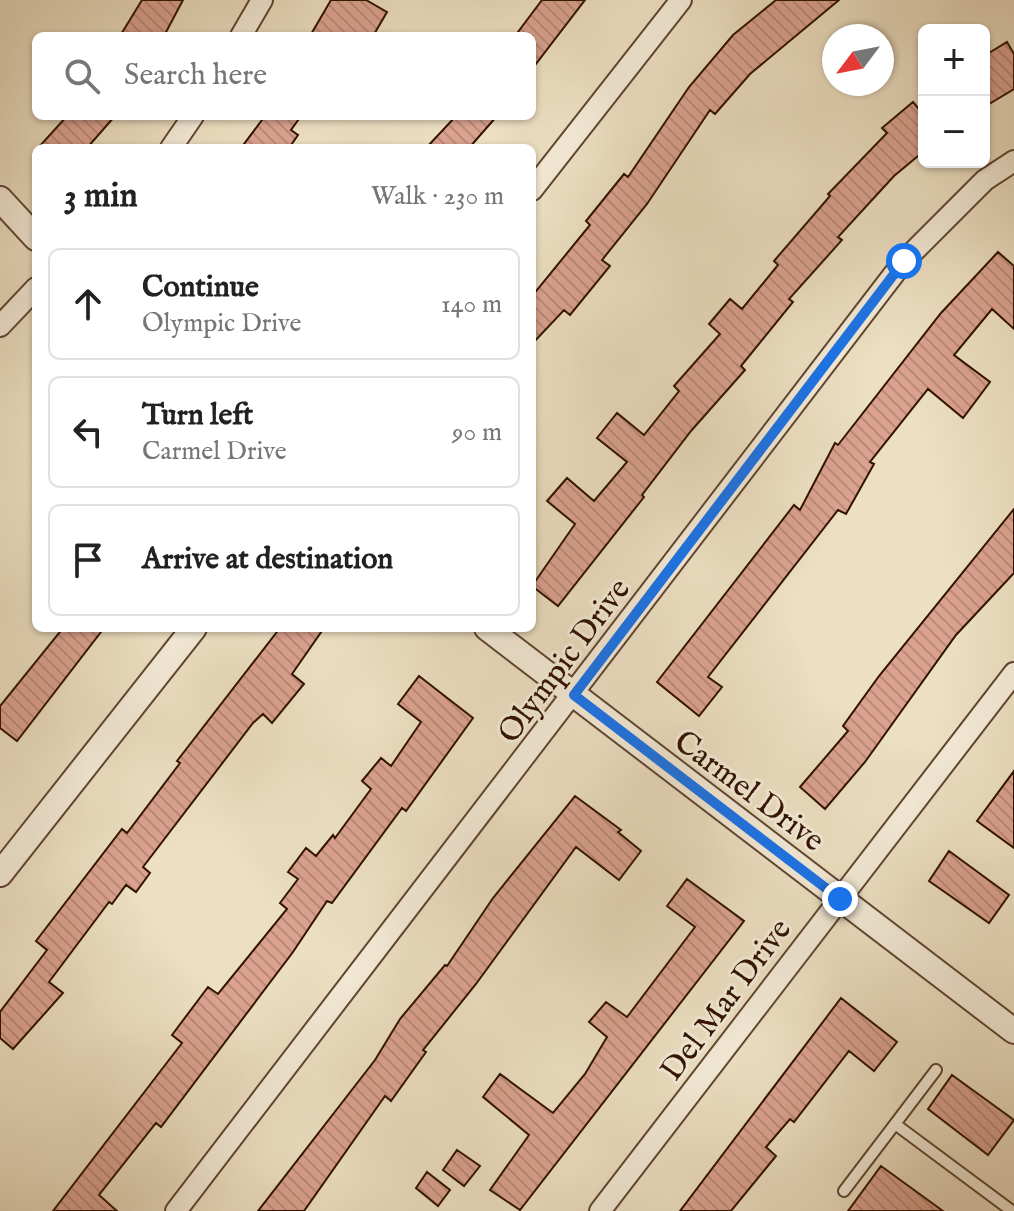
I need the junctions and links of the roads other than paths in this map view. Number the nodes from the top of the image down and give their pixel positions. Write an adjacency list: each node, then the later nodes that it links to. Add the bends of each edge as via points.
1 (262, 0): 3 (street)
2 (681, 0): 7 (street)
3 (243, 32)
4 (190, 120): 5 (street)
5 (174, 144)
6 (1014, 161): 15 (street, Olympic Drive, via 985,180 904,261)
7 (536, 185)
8 (0, 199): 9 (street)
9 (32, 234)
10 (32, 292): 11 (street)
11 (0, 326)
12 (191, 632): 16 (street)
13 (492, 632): 15 (street, Carmel Drive)
14 (1014, 673): 17 (street, Del Mar Drive)
15 (574, 695): 17 (street, Carmel Drive); 22 (street, Olympic Drive)
16 (0, 873)
17 (840, 899): 18 (street, Carmel Drive); 23 (street, Del Mar Drive)
18 (1014, 1031)
19 (936, 1070): 20 (lane)
20 (895, 1124): 21 (lane); 24 (lane)
21 (844, 1191)
22 (176, 1211)
23 (600, 1211)
24 (1012, 1211)

